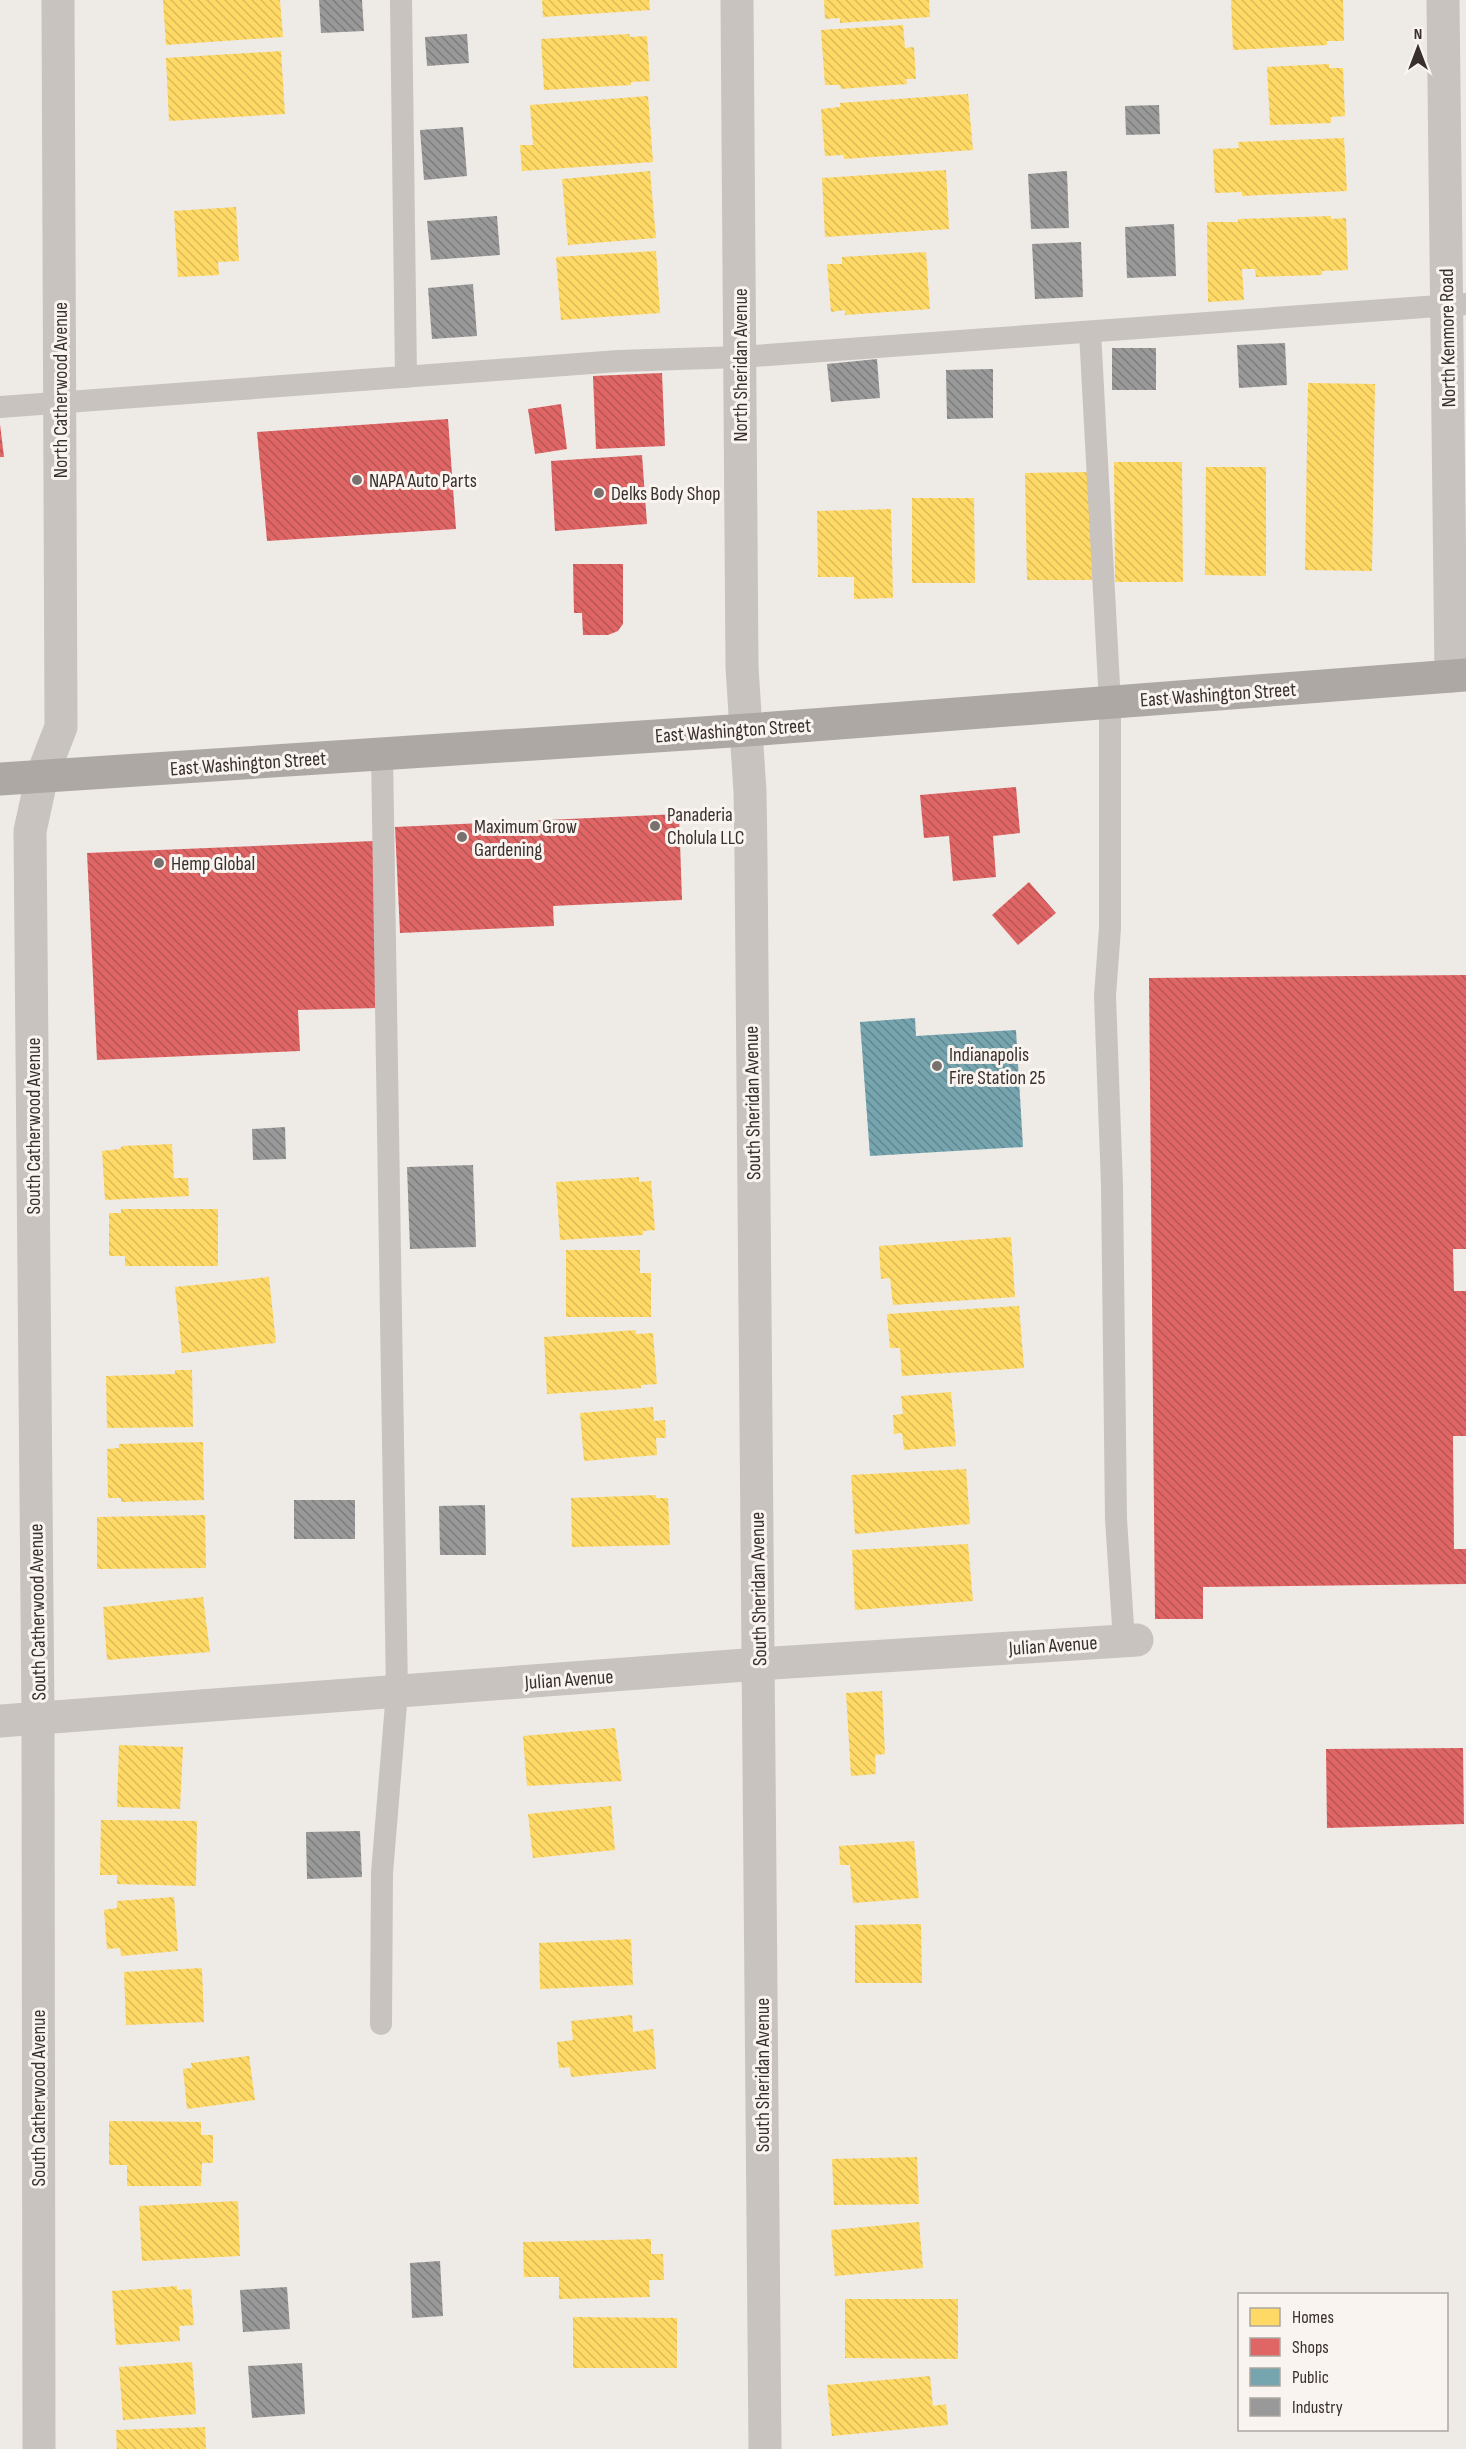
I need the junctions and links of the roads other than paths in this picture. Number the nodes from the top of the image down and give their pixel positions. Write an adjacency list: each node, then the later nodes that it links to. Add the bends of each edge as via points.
1 (58, 0): 9 (street, North Catherwood Avenue)
2 (401, 0): 8 (lane)
3 (737, 0): 7 (street, North Sheridan Avenue)
4 (1443, 0): 5 (street, North Kenmore Road)
5 (1456, 305): 6 (lane); 11 (street, North Kenmore Road)
6 (1090, 332): 7 (lane); 12 (lane)
7 (740, 357): 8 (lane, via 618,361); 13 (street, North Sheridan Avenue, via 742,667)
8 (406, 377): 9 (lane)
9 (60, 403): 10 (lane); 15 (street, North Catherwood Avenue, via 62,727)
10 (0, 407)
11 (1459, 675): 12 (main road, East Washington Street)
12 (1110, 703): 13 (main road, East Washington Street); 17 (lane, via 1110,928 1106,996 1116,1519)
13 (747, 730): 14 (main road, East Washington Street); 18 (street, South Sheridan Avenue)
14 (382, 754): 15 (main road, East Washington Street); 19 (lane)
15 (42, 776): 16 (main road, East Washington Street); 20 (street, South Catherwood Avenue, via 30,831)
16 (0, 779)
17 (1130, 1640): 18 (street, Julian Avenue)
18 (759, 1664): 19 (street, Julian Avenue); 24 (street, South Sheridan Avenue)
19 (397, 1692): 20 (street, Julian Avenue); 22 (lane, via 382,1873)
20 (38, 1718): 21 (street, Julian Avenue); 23 (street, South Catherwood Avenue)
21 (0, 1721)
22 (381, 2024)
23 (39, 2449)
24 (765, 2449)

